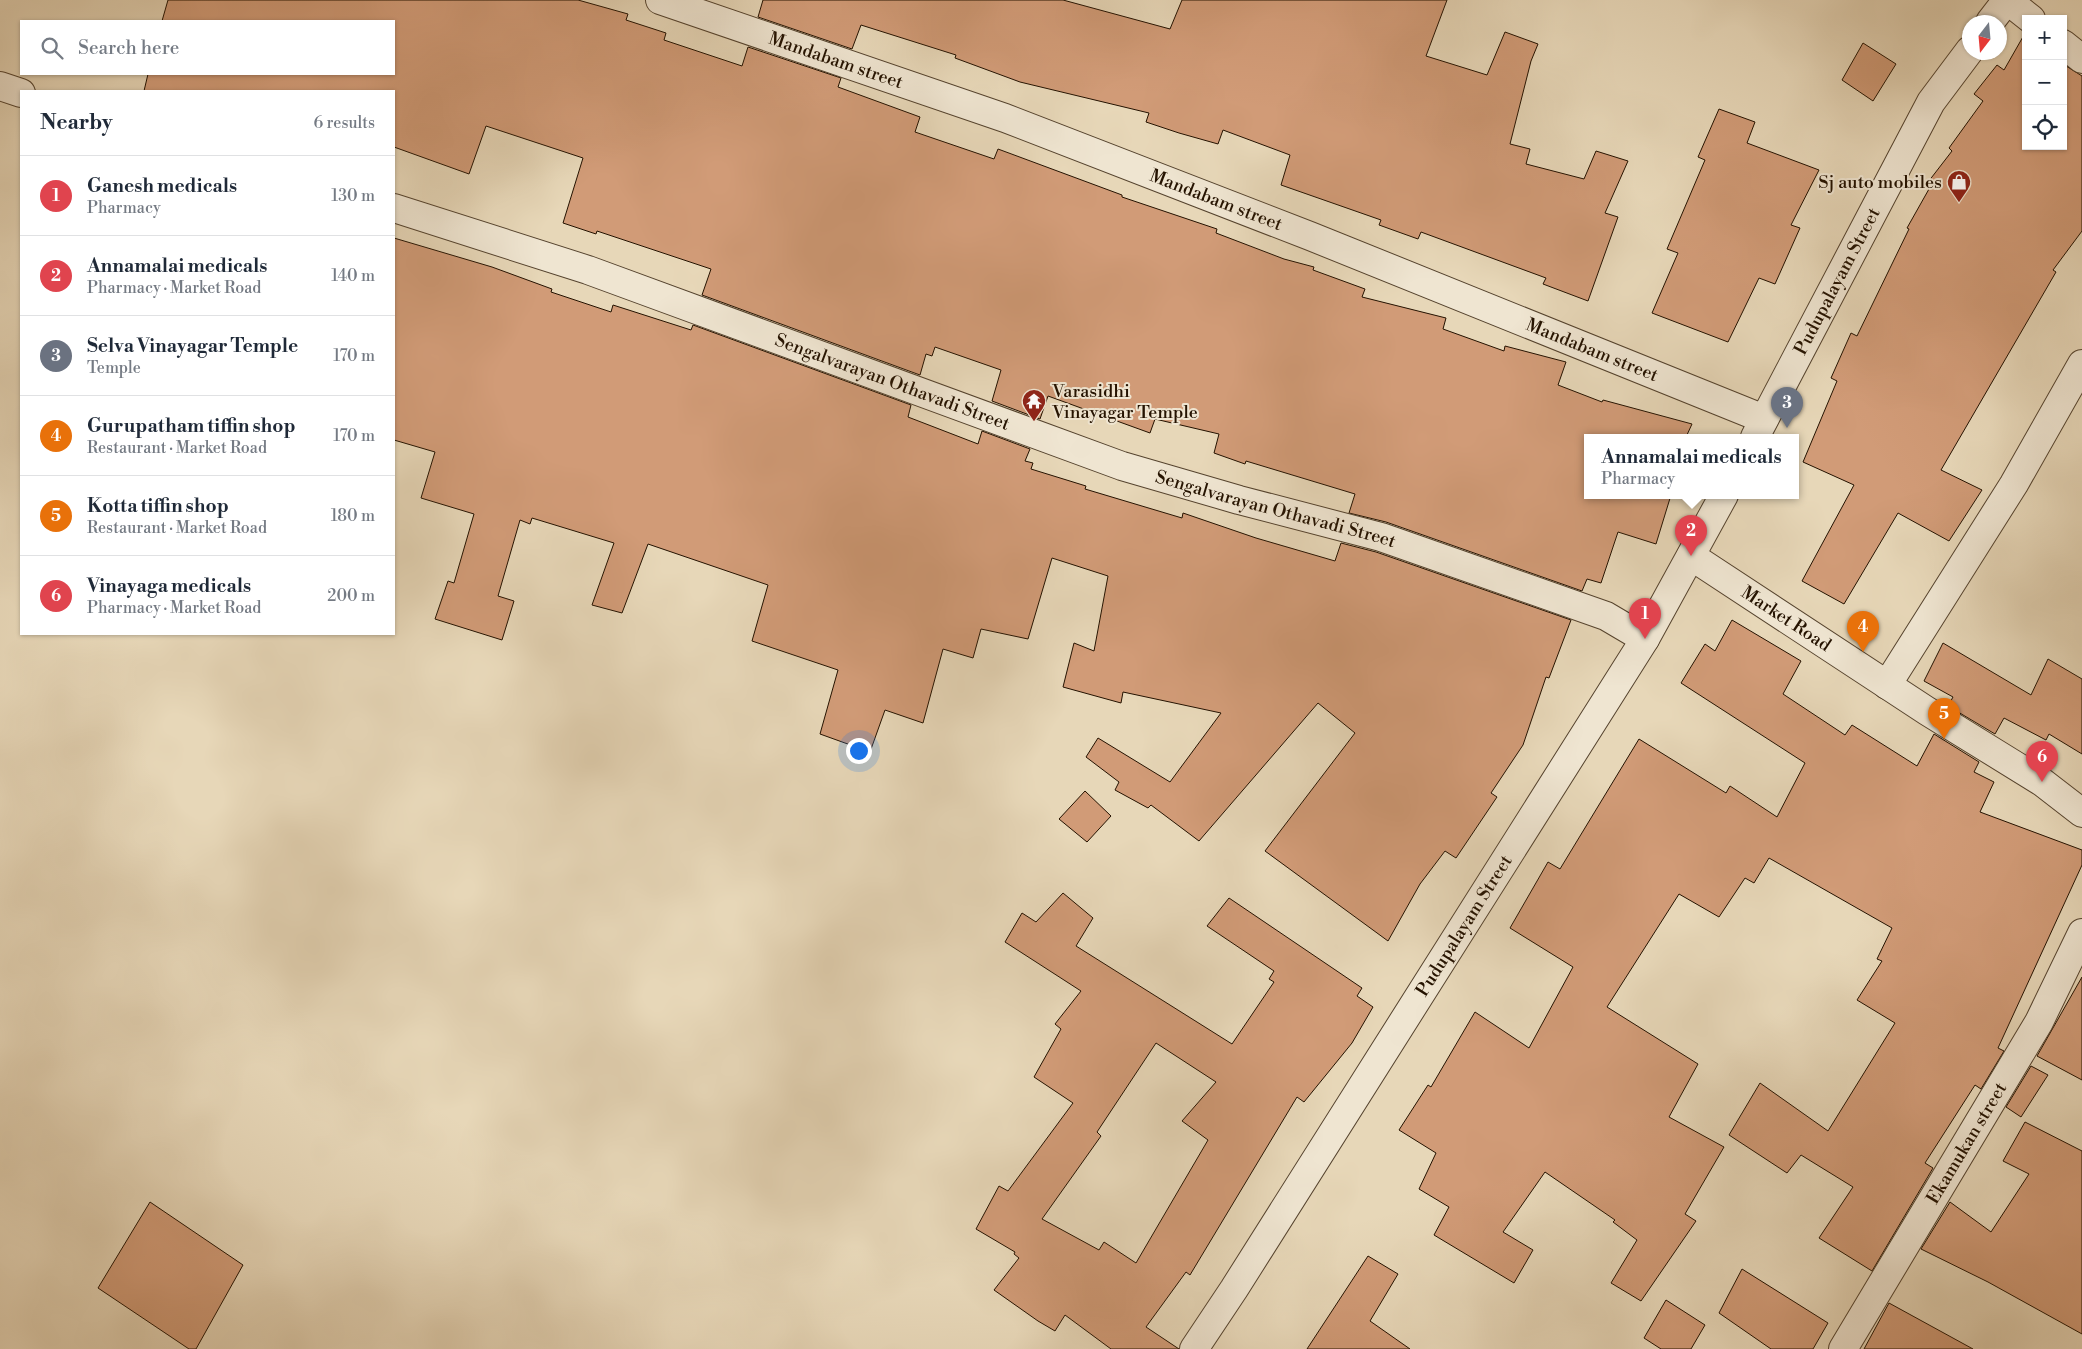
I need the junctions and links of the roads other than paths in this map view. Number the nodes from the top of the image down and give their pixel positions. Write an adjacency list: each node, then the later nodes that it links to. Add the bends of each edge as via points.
1 (660, 0): 12 (street, Mandabam street, via 1005,118 1310,236)
2 (2007, 0): 3 (street); 4 (street)
3 (1995, 15)
4 (2026, 15)
5 (2067, 47): 6 (street)
6 (2082, 59)
7 (1962, 60): 12 (street, Pudupalayam Street, via 1931,102)
8 (0, 86): 9 (street)
9 (20, 93)
10 (395, 208): 15 (street, Sengalvarayan Othavadi Street, via 588,270 1122,466 1381,537 1606,616)
11 (2082, 364): 16 (street, via 2014,484)
12 (1759, 428)
13 (1722, 499): 14 (street, Pudupalayam Street)
14 (1691, 556): 15 (street, Pudupalayam Street); 16 (street, Market Road)
15 (1645, 639): 19 (street, Pudupalayam Street)
16 (1887, 684): 17 (street, Market Road, via 2042,782)
17 (2082, 813)
18 (2082, 932): 20 (street, Ekamukan street, via 2039,1022)
19 (1194, 1349)
20 (1843, 1349)

